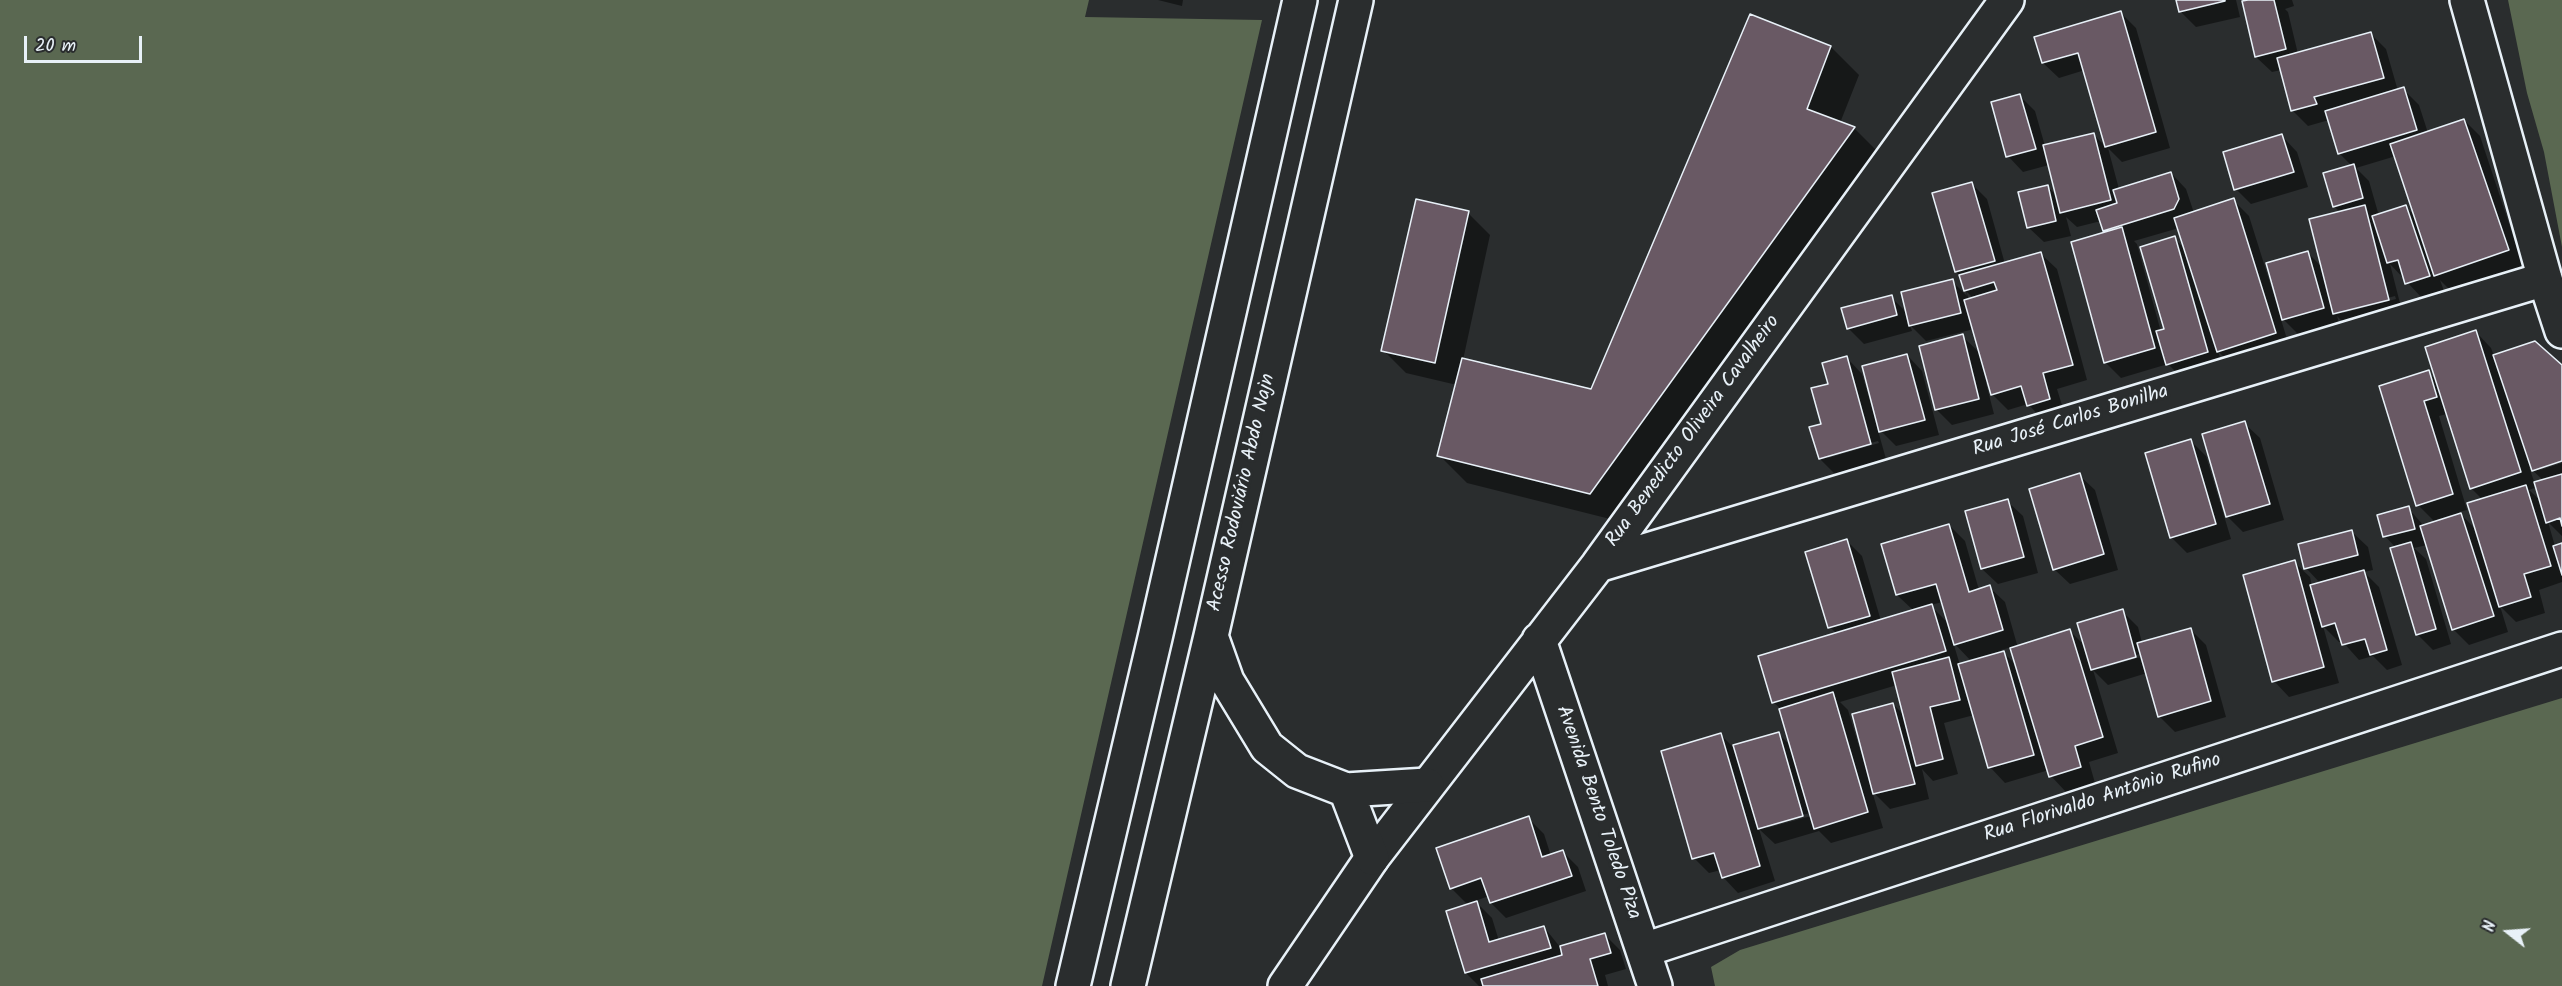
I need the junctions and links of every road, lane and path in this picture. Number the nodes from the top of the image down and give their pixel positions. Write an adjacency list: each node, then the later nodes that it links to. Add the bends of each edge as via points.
1 (1300, 0): 15 (street)
2 (1356, 0): 8 (street, Acesso Rodoviário Abdo Najn)
3 (2007, 0): 7 (street, Rua Benedicto Oliveira Cavalheiro)
4 (2467, 0): 5 (street)
5 (2545, 279): 6 (street); 7 (street, Rua José Carlos Bonilha)
6 (2562, 331)
7 (1598, 565): 9 (street, Rua Benedicto Oliveira Cavalheiro)
8 (1211, 636): 12 (street, via 1227,681 1267,747 1297,771); 16 (street, Acesso Rodoviário Abdo Najn)
9 (1539, 640): 11 (street, Rua Benedicto Oliveira Cavalheiro); 14 (street, Avenida Bento Toledo Piza)
10 (2562, 648): 14 (street, Rua Florivaldo Antônio Rufino)
11 (1427, 785): 12 (street); 13 (street, Rua Benedicto Oliveira Cavalheiro)
12 (1346, 790): 13 (street)
13 (1372, 858): 17 (street, Rua Benedicto Oliveira Cavalheiro)
14 (1644, 950): 18 (street, Avenida Bento Toledo Piza)
15 (1073, 986)
16 (1128, 986)
17 (1285, 986)
18 (1655, 986)

